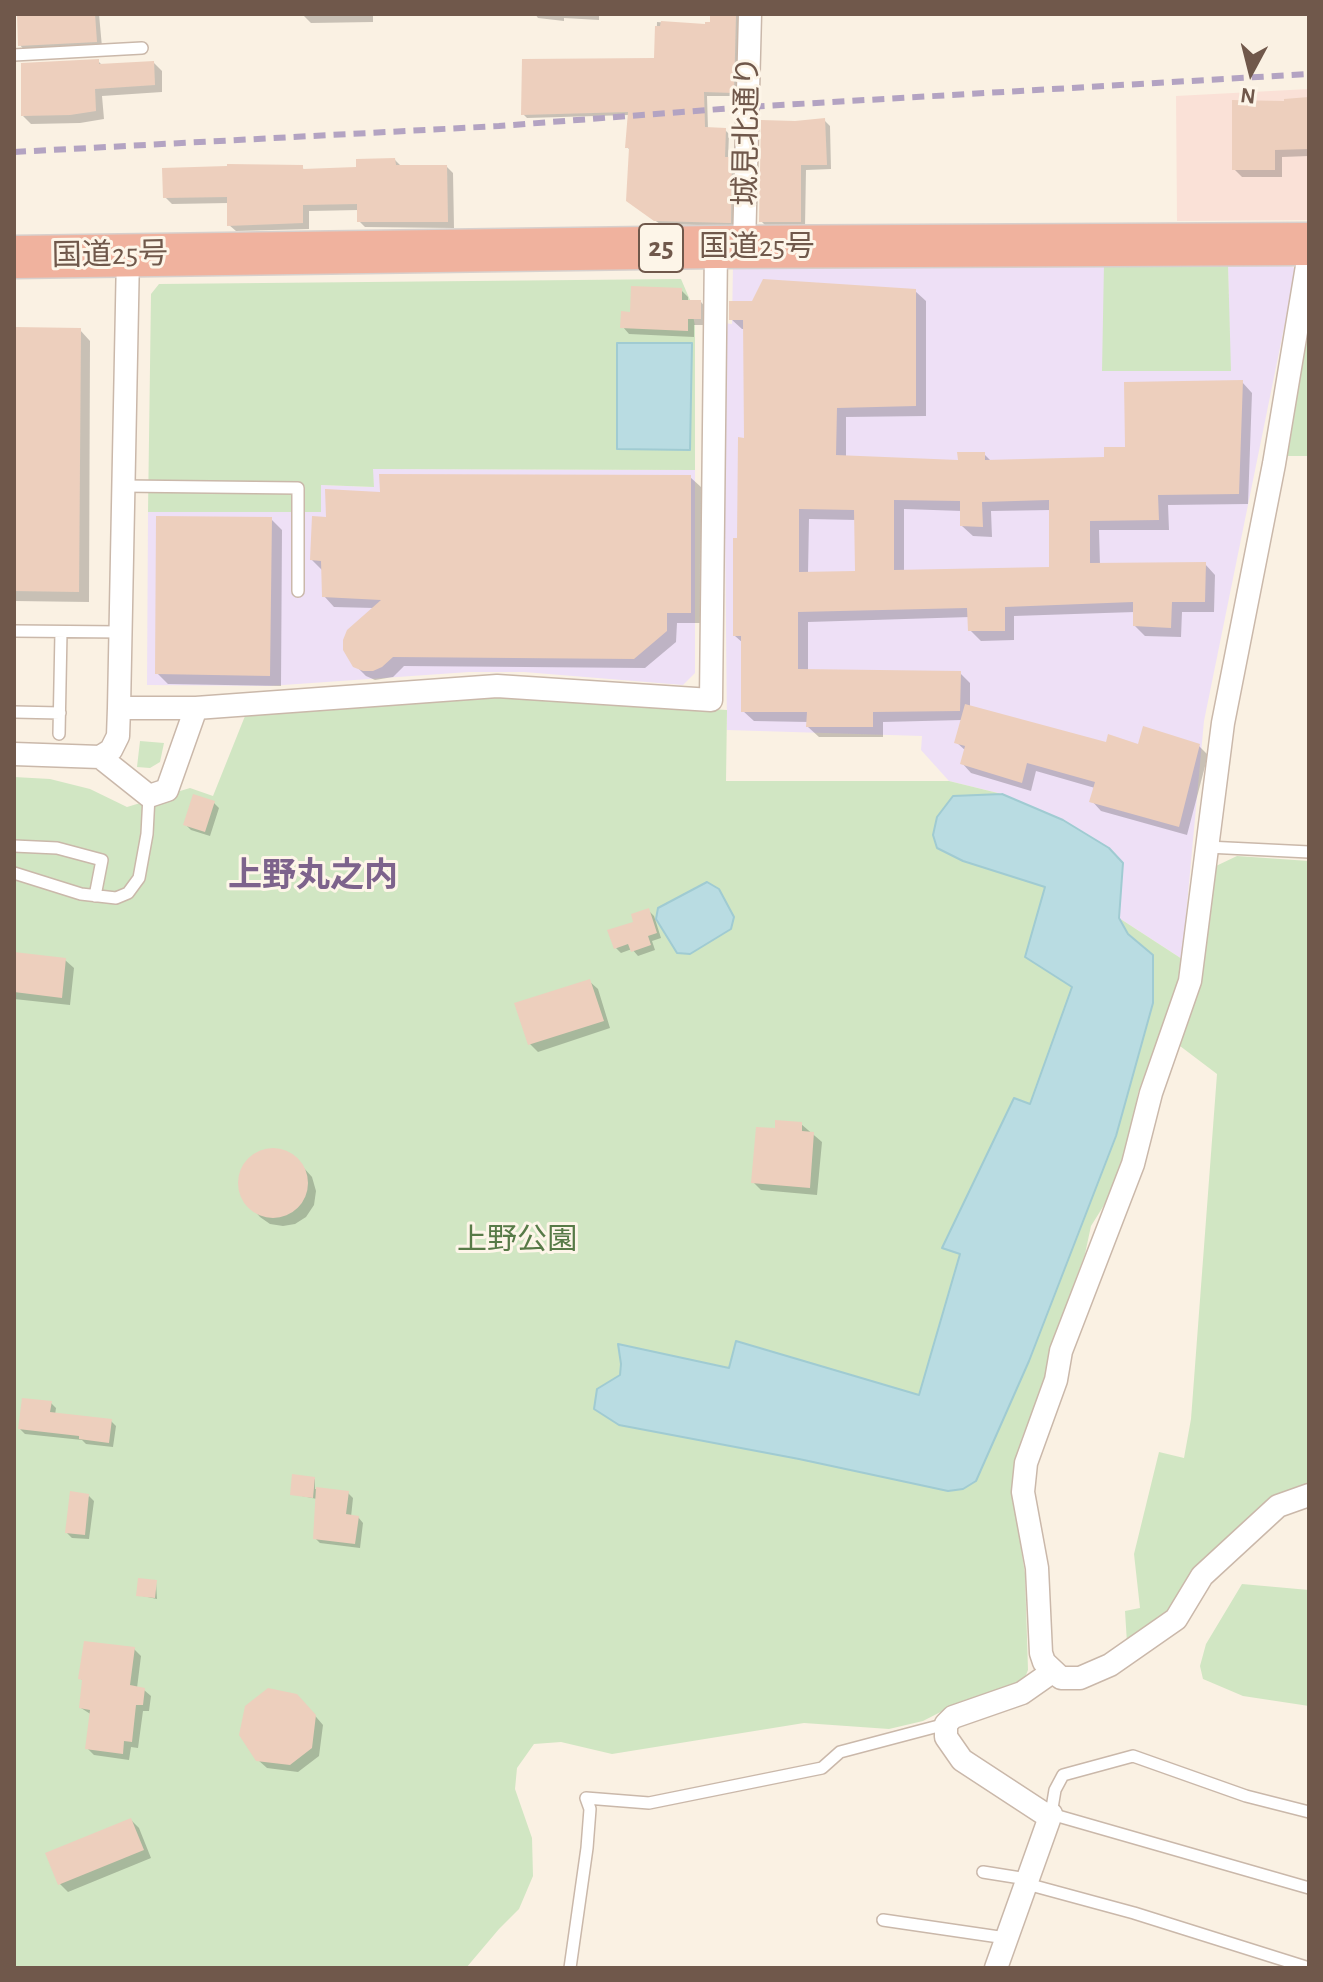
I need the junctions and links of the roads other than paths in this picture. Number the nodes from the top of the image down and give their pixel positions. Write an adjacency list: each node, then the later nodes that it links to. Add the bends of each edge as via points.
1 (750, 14): 5 (street, 城見北通り)
2 (142, 48): 3 (lane)
3 (14, 55)
4 (1309, 244): 5 (highway, 国道25号 / 25)
5 (730, 247): 7 (highway, 国道25号 / 25); 15 (street, 城見北通り, via 711,700 497,686)
6 (1309, 254): 23 (street, via 1223,723)
7 (128, 255): 8 (highway, 国道25号 / 25); 9 (street)
8 (14, 257)
9 (123, 486): 10 (lane, via 298,488); 13 (street)
10 (298, 591)
11 (14, 631): 12 (lane)
12 (61, 632): 13 (lane); 17 (lane)
13 (121, 632): 14 (street)
14 (119, 708): 15 (street); 20 (street, via 118,736)
15 (196, 708): 21 (street, via 167,790)
16 (14, 712): 17 (lane)
17 (60, 713): 18 (lane)
18 (59, 734)
19 (14, 754): 20 (street)
20 (100, 757): 21 (street)
21 (149, 796): 26 (lane, via 139,878 128,893 116,898)
22 (14, 846): 26 (lane, via 57,848 102,860)
23 (1207, 847): 24 (lane); 28 (street, via 1190,981 1133,1164 1061,1351 1026,1463 1023,1492 1037,1568 1041,1653)
24 (1309, 852)
25 (14, 873): 26 (lane)
26 (95, 896)
27 (1309, 1495): 28 (street, via 1278,1506 1202,1576 1176,1619 1110,1665 1080,1678)
28 (1052, 1672): 29 (street, via 1022,1693)
29 (946, 1724): 31 (street, via 946,1737 962,1760); 37 (lane, via 840,1752 822,1768 649,1803 586,1798 587,1848)
30 (1309, 1812): 31 (lane, via 1133,1756 1063,1775)
31 (1051, 1814): 33 (street); 34 (lane)
32 (983, 1872): 33 (lane)
33 (1027, 1881): 36 (street); 39 (lane)
34 (1309, 1888)
35 (883, 1920): 36 (lane)
36 (1006, 1938): 38 (street)
37 (570, 1968)
38 (996, 1968)
39 (1309, 1968)

